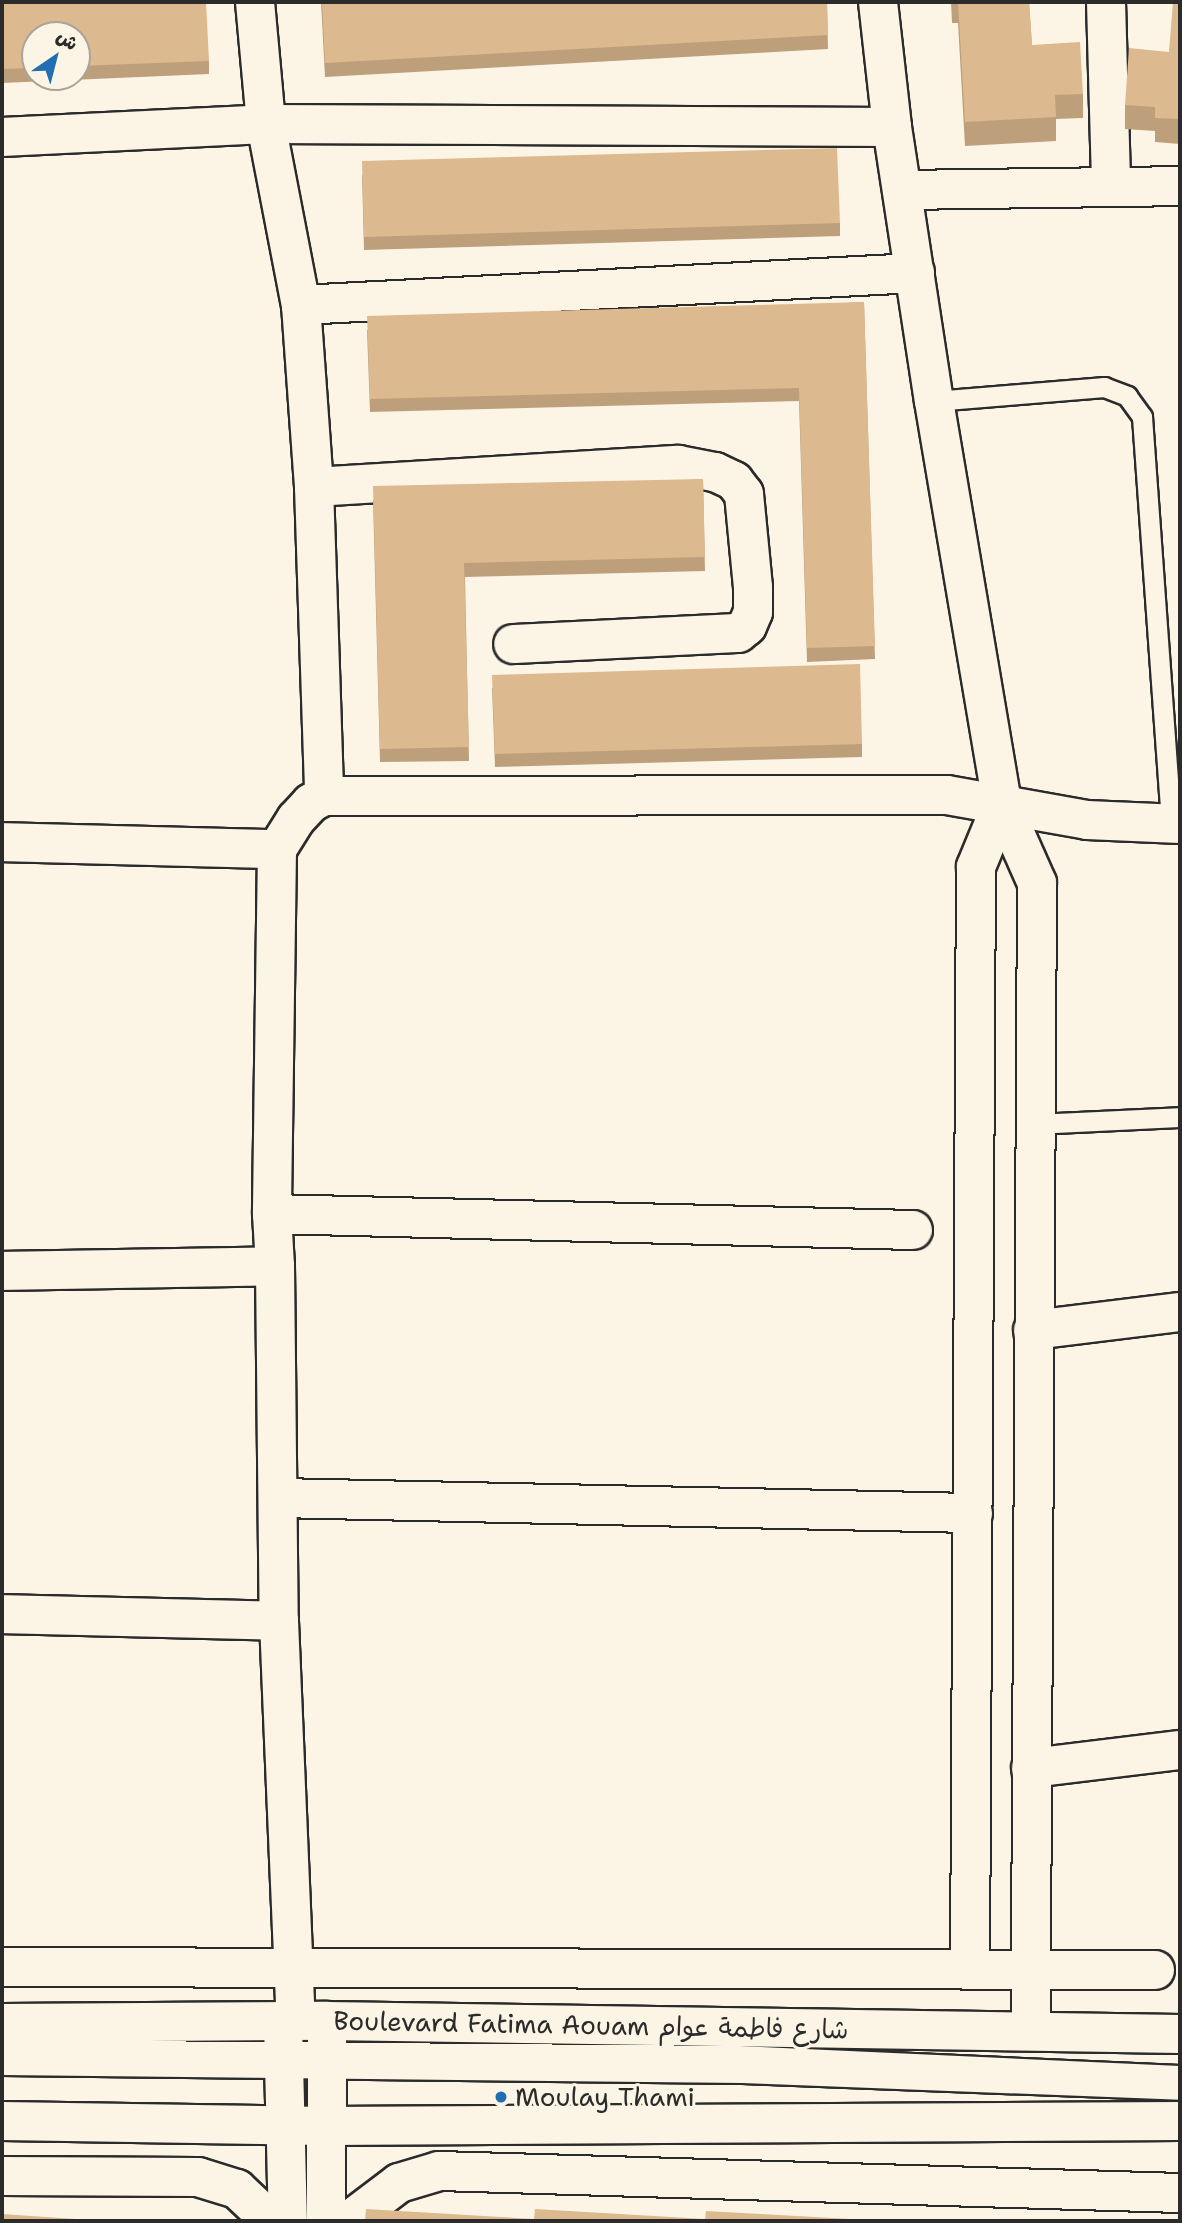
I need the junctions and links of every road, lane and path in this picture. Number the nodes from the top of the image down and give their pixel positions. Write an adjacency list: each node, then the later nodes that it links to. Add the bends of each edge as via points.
1 (255, 2): 4 (street)
2 (878, 2): 5 (street)
3 (1106, 2): 7 (street)
4 (266, 124): 5 (street); 6 (street); 11 (street)
5 (892, 127): 9 (street)
6 (2, 137)
7 (1111, 186): 8 (street); 9 (street)
8 (1180, 186)
9 (902, 190): 10 (street)
10 (915, 273): 11 (street); 12 (street)
11 (301, 305): 13 (street)
12 (934, 401): 16 (street); 17 (lane, via 1104,387 1127,396 1142,417)
13 (314, 487): 14 (street, via 678,465 715,472 734,481 744,494 753,612 738,633); 15 (street)
14 (513, 644)
15 (324, 796): 16 (street, via 947,795); 19 (street, via 296,819)
16 (1002, 804): 17 (street, via 1087,820); 21 (street, via 1037,883); 29 (street, via 975,867)
17 (1175, 825)
18 (2, 842): 19 (street)
19 (277, 849): 22 (street)
20 (1180, 1117): 21 (lane)
21 (1033, 1124): 27 (street)
22 (272, 1214): 23 (street); 24 (street)
23 (913, 1230)
24 (275, 1266): 25 (street); 28 (street)
25 (2, 1271)
26 (1180, 1312): 27 (street)
27 (1033, 1330): 33 (street)
28 (278, 1498): 29 (street); 31 (street)
29 (973, 1513): 36 (street)
30 (2, 1614): 31 (street)
31 (279, 1621): 35 (street)
32 (1180, 1750): 33 (street)
33 (1031, 1768): 37 (street)
34 (2, 1967): 35 (street)
35 (295, 1968): 36 (street); 42 (street)
36 (971, 1970): 37 (street)
37 (1031, 1970): 38 (street); 40 (street)
38 (1155, 1970)
39 (2, 2023): 42 (street, Boulevard Fatima Aouam شارع فاطمة عوام)
40 (1031, 2030): 41 (street, Boulevard Fatima Aouam شارع فاطمة عوام); 42 (street, Boulevard Fatima Aouam شارع فاطمة عوام)
41 (1180, 2034)
42 (304, 2043): 43 (lane); 44 (lane); 45 (lane, via 738,2055); 46 (lane, via 741,2073); 49 (street); 50 (street)
43 (2, 2049)
44 (2, 2065)
45 (1180, 2075)
46 (1180, 2090)
47 (2, 2122): 49 (street)
48 (1180, 2122): 50 (street)
49 (285, 2126): 50 (street); 54 (street)
50 (326, 2126): 55 (street)
51 (2, 2176): 53 (street, via 198,2177 237,2189)
52 (1180, 2193): 56 (street, via 439,2171 399,2183)
53 (271, 2221)
54 (288, 2221)
55 (326, 2221)
56 (349, 2221)

